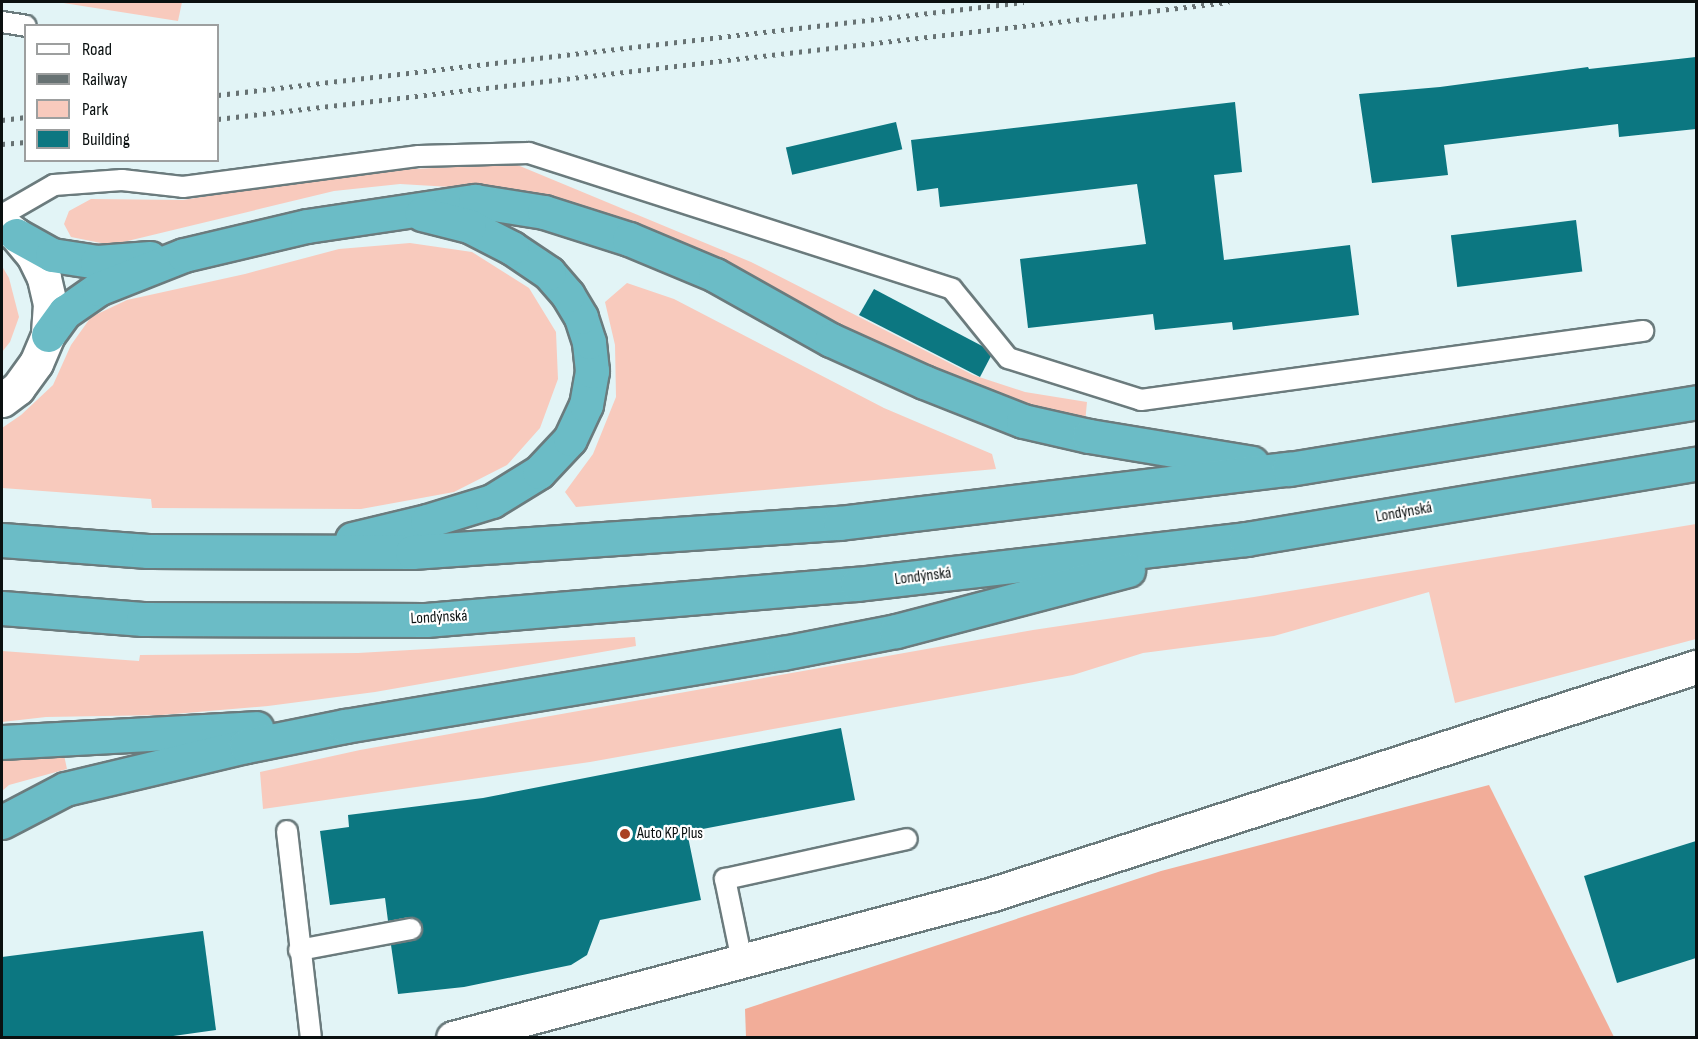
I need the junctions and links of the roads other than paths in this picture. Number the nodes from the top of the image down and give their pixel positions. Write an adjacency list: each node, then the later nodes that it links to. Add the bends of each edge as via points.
1 (2, 22): 2 (lane)
2 (24, 26)
3 (406, 210): 5 (highway, via 307,226); 11 (highway, via 475,201 544,212 629,239 715,275 831,340 1023,421 1089,436); 14 (highway, via 469,226 549,273 577,310 589,342 592,370 586,405 570,439 539,472 492,501)
4 (6, 225): 5 (highway, via 52,255 97,262); 6 (lane, via 54,185 122,180 183,187 419,156 529,153 952,289 1008,358 1141,400); 7 (street, via 33,255 44,278 50,304)
5 (184, 255): 7 (highway, via 98,288 65,312)
6 (1643, 331)
7 (48, 334): 8 (street, via 36,363 18,388)
8 (2, 400)
9 (1696, 402): 11 (highway)
10 (1696, 464): 12 (highway, Londýnská)
11 (1289, 469): 14 (highway, via 840,523 412,552)
12 (1246, 539): 15 (highway, Londýnská, via 857,584 426,620 142,619); 17 (highway, via 896,630 783,653)
13 (2, 540): 14 (highway, via 148,551)
14 (300, 552)
15 (2, 608)
16 (1696, 667): 24 (street, via 993,894)
17 (345, 726): 18 (highway); 19 (highway, via 65,789)
18 (2, 742)
19 (2, 822)
20 (287, 831): 23 (lane)
21 (907, 838): 24 (lane, via 725,879)
22 (411, 929): 23 (lane)
23 (299, 950): 25 (lane)
24 (742, 961): 26 (street)
25 (311, 1038)
26 (453, 1038)

